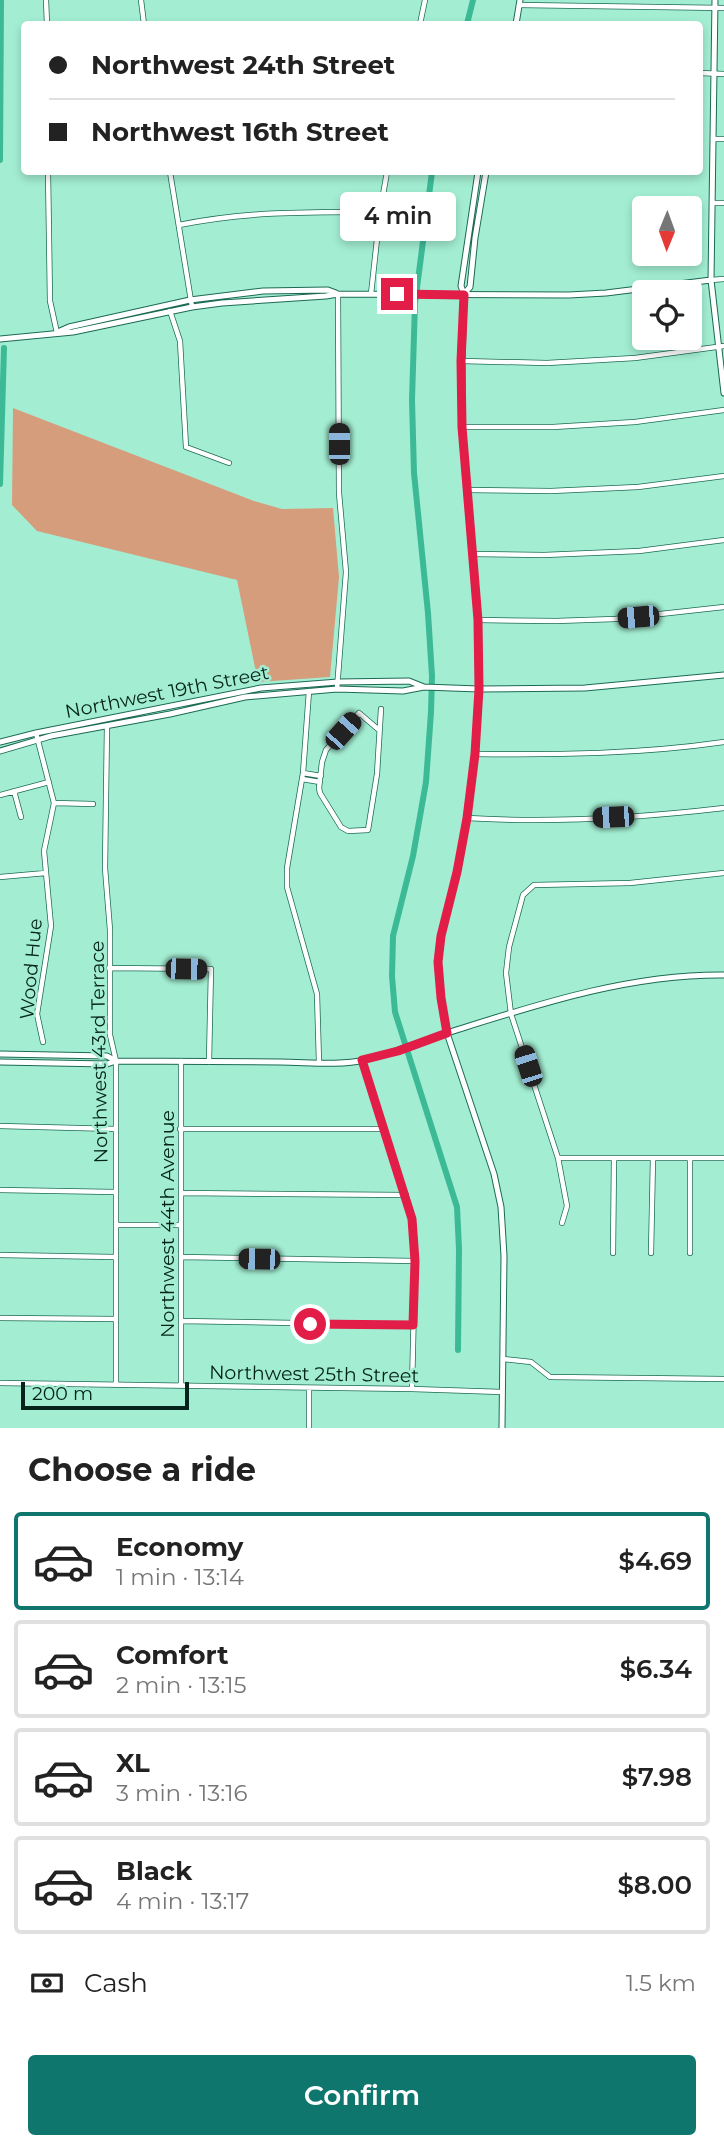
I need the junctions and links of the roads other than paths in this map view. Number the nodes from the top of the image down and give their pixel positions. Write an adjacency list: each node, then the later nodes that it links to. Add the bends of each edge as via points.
1 (46, 0): 8 (street)
2 (141, 0): 9 (street)
3 (425, 0): 10 (street)
4 (715, 0): 6 (street)
5 (520, 3): 6 (street); 11 (street)
6 (715, 8): 7 (street); 13 (street)
7 (724, 8)
8 (47, 21)
9 (144, 21)
10 (421, 21)
11 (517, 21)
12 (703, 73): 13 (street)
13 (714, 74): 14 (street); 15 (street)
14 (724, 74)
15 (713, 139): 16 (street); 22 (street)
16 (724, 139)
17 (48, 175): 35 (street, via 50,301)
18 (171, 175): 25 (street)
19 (386, 175): 24 (street)
20 (477, 175): 26 (street)
21 (486, 175): 27 (street)
22 (712, 203): 23 (street); 29 (street)
23 (724, 203)
24 (380, 212): 25 (street, via 294,211 221,216); 31 (street)
25 (179, 225): 33 (street)
26 (467, 237): 27 (street); 32 (street)
27 (475, 238): 32 (street, via 470,287)
28 (724, 279): 29 (street)
29 (711, 280): 32 (street, via 606,293); 37 (street)
30 (338, 294): 31 (street); 33 (street); 50 (street, via 339,493 346,572)
31 (370, 294): 32 (street)
32 (464, 295): 38 (street)
33 (191, 304): 34 (street)
34 (169, 309): 35 (street); 42 (street, via 180,341 186,447)
35 (58, 333): 36 (street)
36 (0, 339)
37 (721, 346): 38 (street, via 635,358); 39 (street)
38 (461, 361): 41 (street)
39 (724, 393)
40 (724, 410): 41 (street, via 608,424)
41 (462, 427): 44 (street)
42 (229, 463)
43 (724, 476): 44 (street, via 638,487)
44 (466, 490): 46 (street)
45 (724, 540): 46 (street, via 639,551)
46 (473, 554): 48 (street)
47 (724, 607): 48 (street, via 615,618)
48 (478, 620): 54 (street)
49 (724, 675): 54 (street, Northwest 19th Street, via 584,688)
50 (338, 682): 51 (street, Northwest 19th Street); 52 (street, Northwest 19th Street, via 409,681); 53 (street)
51 (309, 687): 53 (street, Northwest 19th Street); 56 (street, Northwest 19th Street, via 244,694 170,714); 63 (street)
52 (424, 687): 53 (street, Northwest 19th Street, via 403,691); 54 (street, Northwest 19th Street)
53 (337, 689)
54 (479, 689): 62 (street)
55 (382, 709): 57 (street)
56 (106, 722): 58 (street, Northwest 19th Street); 77 (street, Northwest 43rd Terrace)
57 (379, 730): 65 (street, via 359,713 326,750); 65 (street, via 368,830 341,827 320,793)
58 (37, 736): 60 (street, Northwest 19th Street); 61 (street, Northwest 19th Street); 66 (street, Wood Hue)
59 (724, 742): 62 (street, via 627,753)
60 (0, 743)
61 (0, 751)
62 (475, 754): 73 (street)
63 (303, 772): 64 (street); 65 (street)
64 (302, 779): 65 (street); 88 (street, via 287,887 317,995)
65 (320, 779)
66 (49, 782): 67 (street); 69 (street, Wood Hue)
67 (14, 791): 68 (street); 72 (street)
68 (0, 795)
69 (54, 803): 70 (street); 74 (street, Wood Hue, via 44,851)
70 (93, 804)
71 (724, 808): 73 (street, via 623,817)
72 (21, 817)
73 (467, 818): 80 (street, via 438,962)
74 (46, 873): 76 (street); 81 (street, Wood Hue, via 51,934 37,1014)
75 (724, 873): 79 (street, via 527,889 509,947 506,974)
76 (0, 877)
77 (109, 968): 84 (street, Northwest 43rd Terrace, via 110,1035); 87 (street, via 211,969)
78 (724, 975): 79 (street, via 637,982)
79 (511, 1014): 80 (street); 93 (street)
80 (447, 1033): 83 (street); 116 (street, via 501,1208)
81 (43, 1042)
82 (0, 1054): 84 (street, via 107,1056)
83 (362, 1060): 88 (street); 92 (street)
84 (116, 1061): 85 (street); 86 (street); 90 (street, Northwest 43rd Terrace)
85 (181, 1061): 87 (street); 91 (street, Northwest 44th Avenue)
86 (0, 1062)
87 (209, 1062): 88 (street)
88 (319, 1062)
89 (0, 1126): 90 (street)
90 (116, 1129): 99 (street, Northwest 43rd Terrace)
91 (180, 1129): 92 (street); 100 (street, Northwest 44th Avenue)
92 (384, 1129): 101 (street)
93 (558, 1158): 94 (street); 102 (street, via 567,1206)
94 (614, 1158): 95 (street); 105 (street)
95 (653, 1158): 96 (street); 106 (street)
96 (690, 1158): 97 (street); 107 (street)
97 (724, 1158)
98 (0, 1190): 99 (street)
99 (115, 1192): 103 (street, Northwest 43rd Terrace)
100 (181, 1193): 101 (street); 104 (street, Northwest 44th Avenue)
101 (406, 1195): 111 (street)
102 (562, 1223)
103 (116, 1225): 104 (street); 109 (street, Northwest 43rd Terrace)
104 (180, 1226): 110 (street, Northwest 44th Avenue)
105 (613, 1253)
106 (651, 1253)
107 (690, 1253)
108 (0, 1255): 109 (street)
109 (115, 1257): 113 (street, Northwest 43rd Terrace)
110 (181, 1257): 111 (street); 114 (street, Northwest 44th Avenue)
111 (415, 1261): 115 (street)
112 (0, 1318): 113 (street)
113 (116, 1319): 119 (street, Northwest 43rd Terrace)
114 (181, 1321): 115 (street); 120 (street, Northwest 44th Avenue)
115 (413, 1325): 122 (street)
116 (503, 1359): 117 (street, via 531,1362 550,1377); 123 (street)
117 (724, 1378)
118 (0, 1383): 119 (street, Northwest 25th Street)
119 (116, 1385): 120 (street, Northwest 25th Street)
120 (181, 1386): 121 (street, Northwest 25th Street)
121 (309, 1388): 122 (street, Northwest 25th Street); 124 (street)
122 (412, 1389): 123 (street, Northwest 25th Street)
123 (502, 1392): 125 (street)
124 (309, 1428)
125 (502, 1428)

